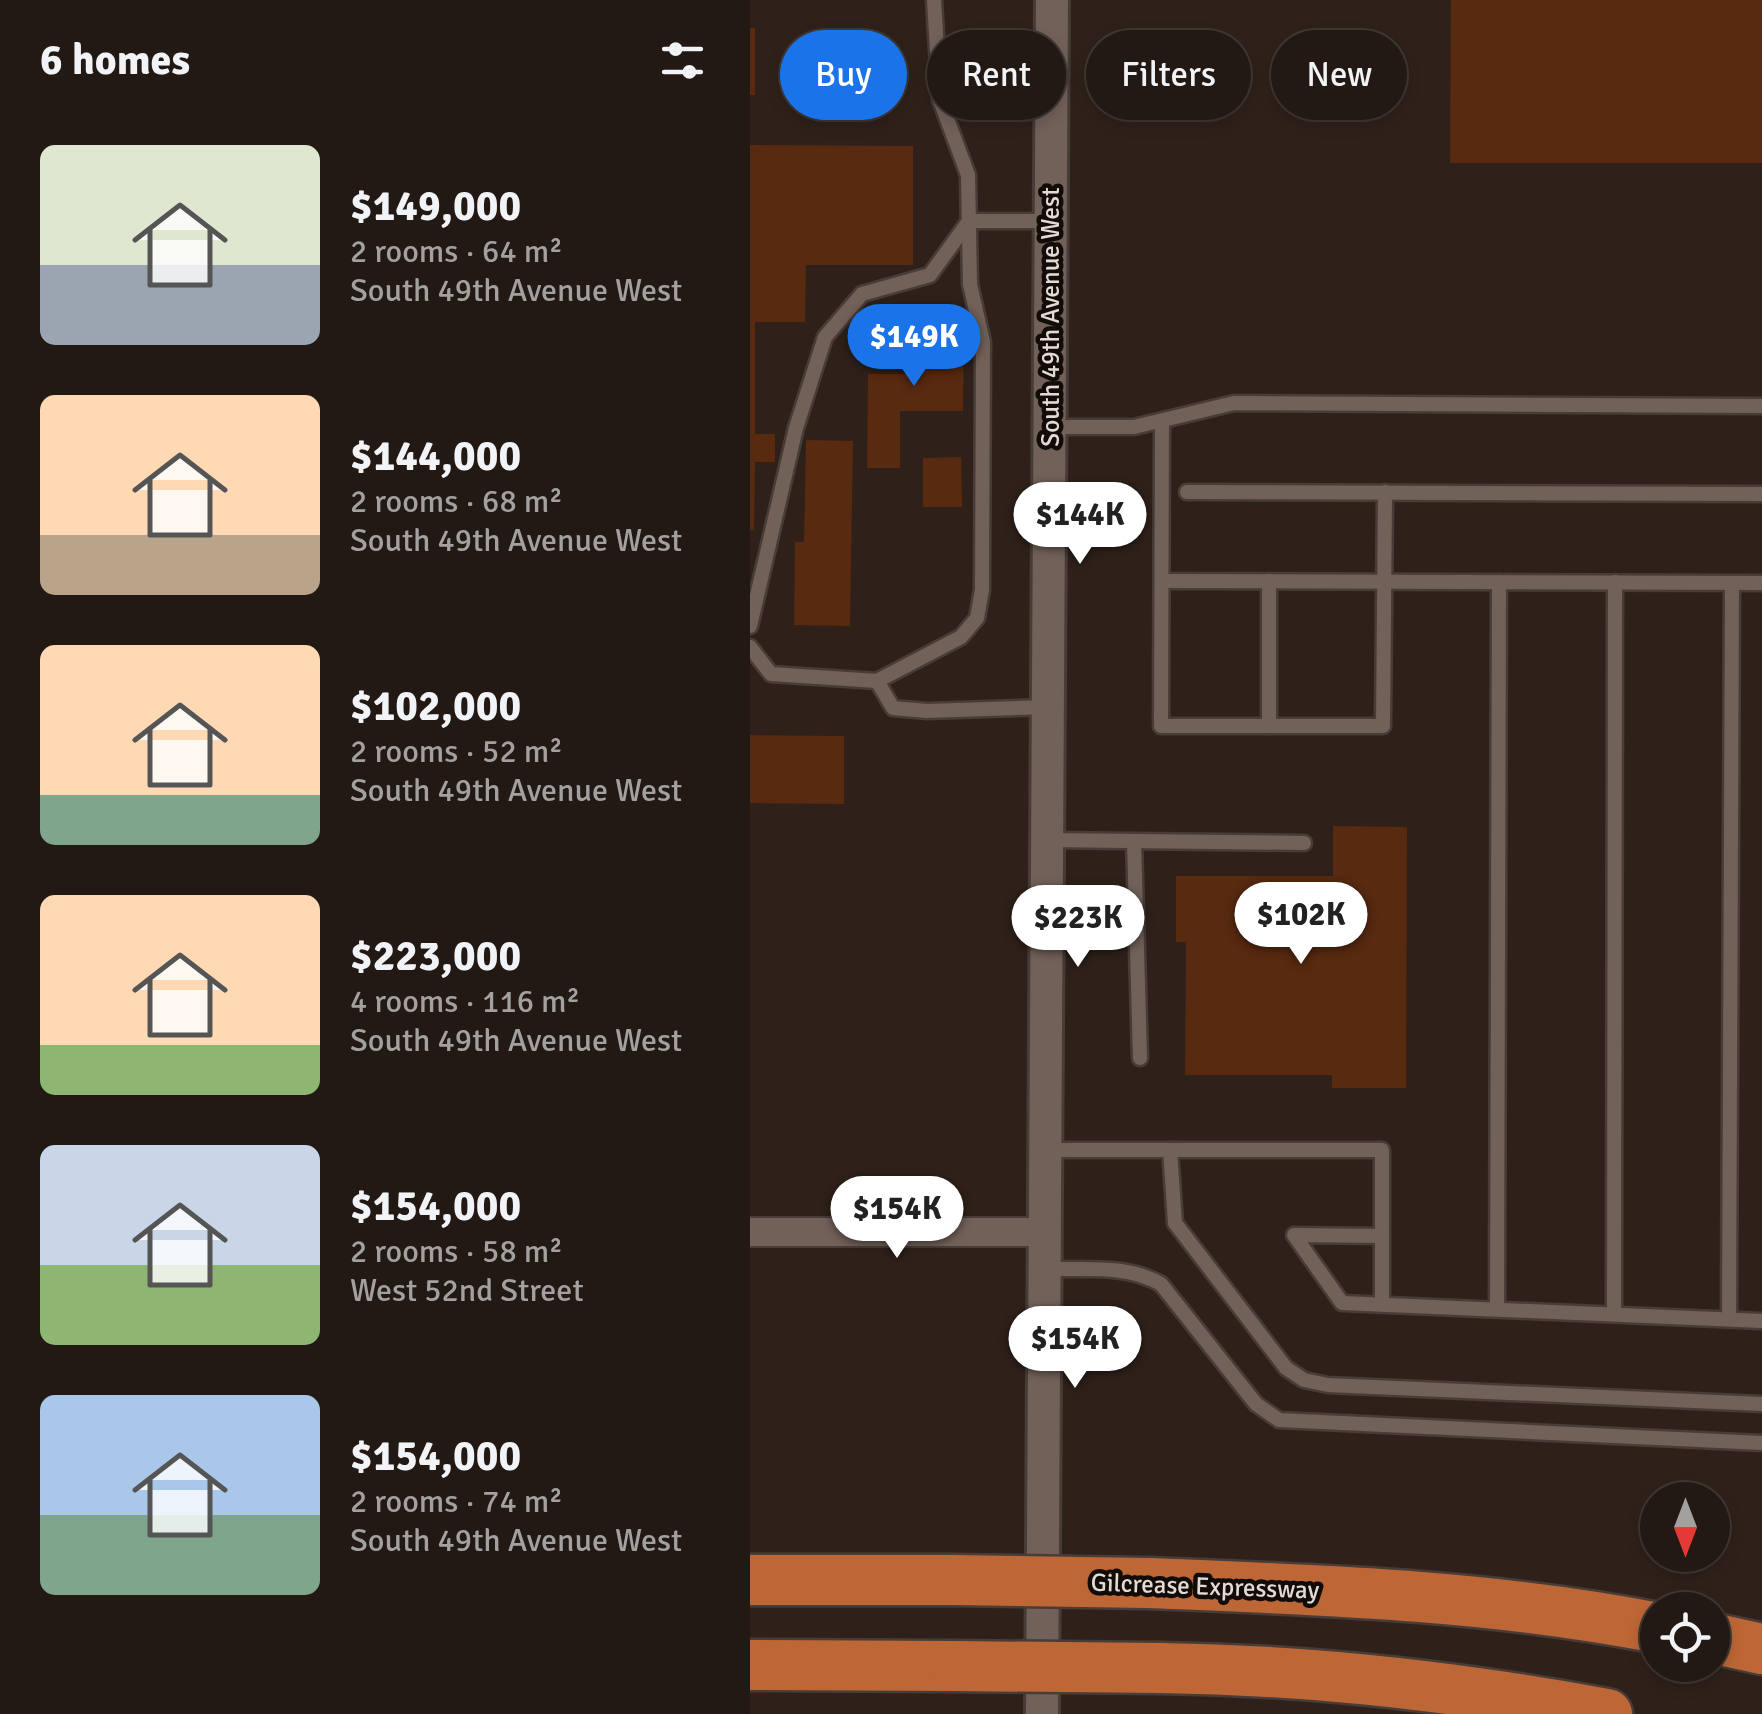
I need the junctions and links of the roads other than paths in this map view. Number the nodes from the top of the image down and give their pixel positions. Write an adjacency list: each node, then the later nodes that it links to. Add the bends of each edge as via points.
1 (934, 0): 3 (lane, via 940,100 968,175)
2 (1052, 0): 4 (street, South 49th Avenue West)
3 (969, 221): 4 (lane); 18 (lane, via 930,275 862,294 826,338 796,428); 20 (lane, via 970,284 983,342 977,618 960,636)
4 (1050, 221): 7 (street, South 49th Avenue West)
5 (1762, 406): 6 (lane, via 1234,404)
6 (1162, 421): 7 (lane); 11 (lane)
7 (1049, 428): 21 (street, South 49th Avenue West)
8 (1188, 492): 9 (lane)
9 (1385, 492): 10 (lane); 13 (lane)
10 (1762, 494)
11 (1162, 581): 12 (lane); 22 (lane, via 1162,726)
12 (1268, 582): 13 (lane); 22 (lane)
13 (1384, 582): 14 (lane); 22 (lane, via 1383,726)
14 (1499, 582): 15 (lane); 34 (lane)
15 (1616, 582): 16 (lane); 35 (lane)
16 (1732, 583): 17 (lane); 36 (lane)
17 (1762, 583)
18 (750, 626)
19 (750, 647): 20 (lane, via 771,674)
20 (877, 681): 21 (lane, via 893,708)
21 (1048, 707): 23 (street, South 49th Avenue West)
22 (1268, 726)
23 (1047, 840): 24 (lane); 27 (street, South 49th Avenue West)
24 (1134, 841): 25 (lane); 26 (lane)
25 (1304, 843)
26 (1140, 1058)
27 (1045, 1150): 28 (lane); 30 (street, South 49th Avenue West)
28 (1170, 1150): 31 (lane, via 1382,1150); 38 (lane, via 1176,1223 1286,1368 1304,1380)
29 (750, 1232): 30 (street)
30 (1045, 1232): 32 (street, South 49th Avenue West)
31 (1382, 1236): 33 (lane); 33 (lane, via 1294,1235 1342,1302)
32 (1045, 1269): 39 (lane, via 1140,1272 1162,1284 1256,1404 1279,1420); 45 (street, South 49th Avenue West)
33 (1382, 1304): 34 (lane)
34 (1498, 1309): 35 (lane)
35 (1614, 1314): 36 (lane)
36 (1729, 1319): 37 (lane)
37 (1762, 1320)
38 (1762, 1404)
39 (1762, 1442)
40 (750, 1580): 41 (highway, Gilcrease Expressway, bridge, via 1148,1582 1410,1594)
41 (1640, 1625)
42 (1730, 1642): 43 (highway)
43 (1762, 1649)
44 (750, 1665): 46 (highway, bridge, via 1247,1671 1419,1686)
45 (1042, 1714)
46 (1607, 1714)

